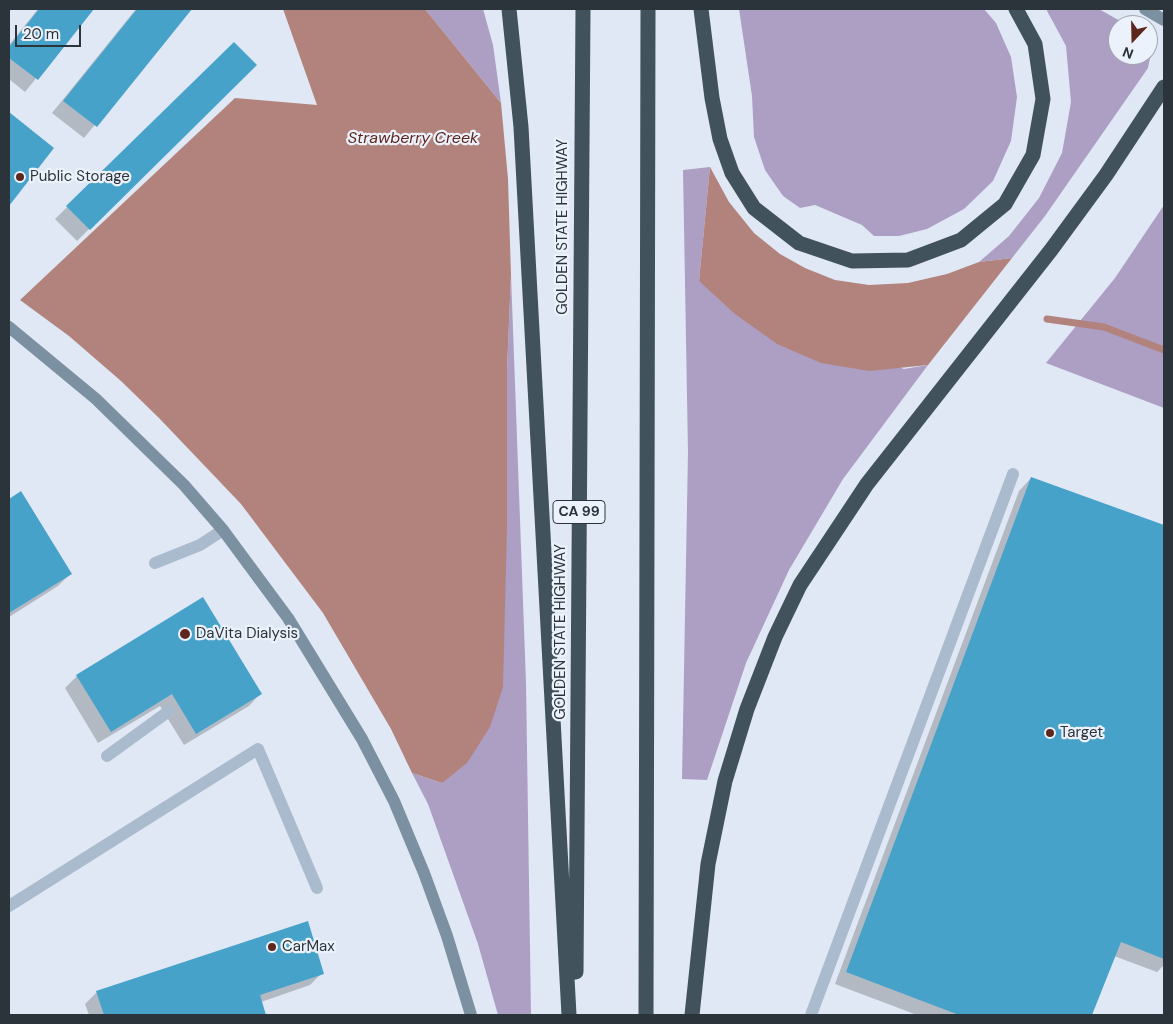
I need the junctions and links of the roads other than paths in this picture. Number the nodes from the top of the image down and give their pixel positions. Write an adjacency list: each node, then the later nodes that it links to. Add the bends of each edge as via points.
1 (508, 9): 18 (highway, via 521,127)
2 (583, 9): 19 (highway, GOLDEN STATE HIGHWAY / CA 99)
3 (648, 9): 20 (highway)
4 (701, 9): 5 (highway, via 712,98 720,139 732,173 754,208 798,243 852,261 917,257 961,240 1005,204 1033,155 1044,100 1035,44)
5 (1016, 9)
6 (1145, 9): 7 (street)
7 (1164, 20)
8 (1164, 88): 21 (highway, via 1051,250 867,484 800,585 775,637 747,709 725,781 708,864)
9 (9, 328): 11 (street, via 141,440)
10 (1013, 474): 22 (lane)
11 (222, 530): 12 (lane, via 200,545); 17 (street, via 288,618 328,682 394,801 447,936)
12 (155, 563)
13 (169, 711): 14 (lane)
14 (107, 756)
15 (317, 888): 16 (lane, via 258,749)
16 (9, 906)
17 (471, 1015)
18 (569, 1015)
19 (576, 1015)
20 (646, 1015)
21 (692, 1015)
22 (811, 1015)

